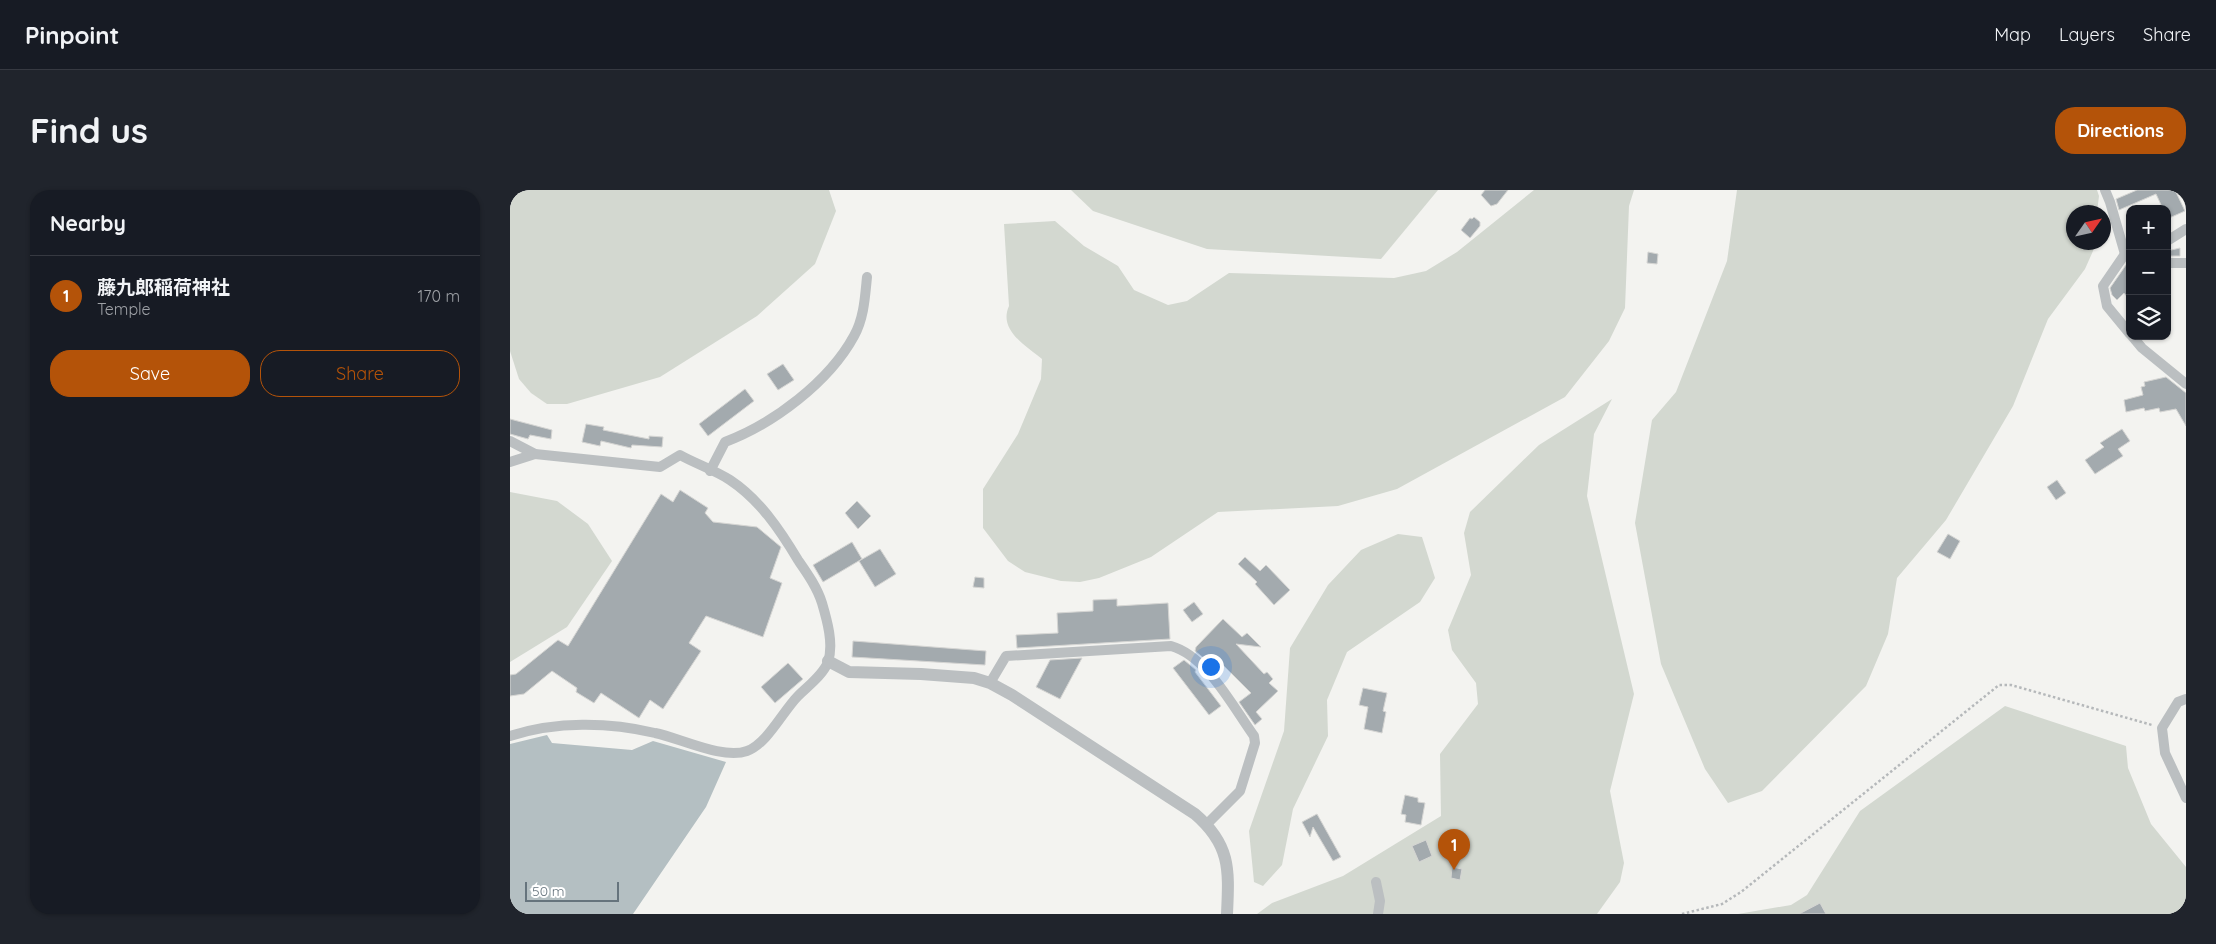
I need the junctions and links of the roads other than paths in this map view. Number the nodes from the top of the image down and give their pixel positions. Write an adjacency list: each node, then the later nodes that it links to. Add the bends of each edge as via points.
1 (2105, 190): 4 (street)
2 (2186, 229): 3 (street)
3 (2171, 238)
4 (2126, 250)
5 (2126, 257): 9 (street, via 2103,286 2107,306)
6 (2171, 263): 7 (street)
7 (2186, 263)
8 (867, 277): 15 (street, via 864,308 854,336 829,371 812,390 746,434 725,442)
9 (2126, 329)
10 (2135, 340): 11 (street)
11 (2186, 384)
12 (510, 441): 13 (street)
13 (535, 454): 14 (street); 15 (street, via 660,467 680,455)
14 (510, 462)
15 (710, 471): 16 (street, via 730,480 761,505 784,535 820,595 830,630)
16 (828, 661): 17 (street, via 850,672 952,675); 19 (street, via 764,738 747,751 718,750 656,733 574,724)
17 (990, 682): 21 (street); 21 (street, via 1006,656 1171,646 1182,649 1206,668 1254,736 1255,743 1240,791)
18 (2186, 700): 20 (street, via 2178,702 2162,728 2165,753)
19 (510, 736)
20 (2186, 798)
21 (1207, 824): 23 (street, via 1228,866)
22 (1376, 882): 24 (street, via 1380,900)
23 (1227, 914)
24 (1378, 914)

